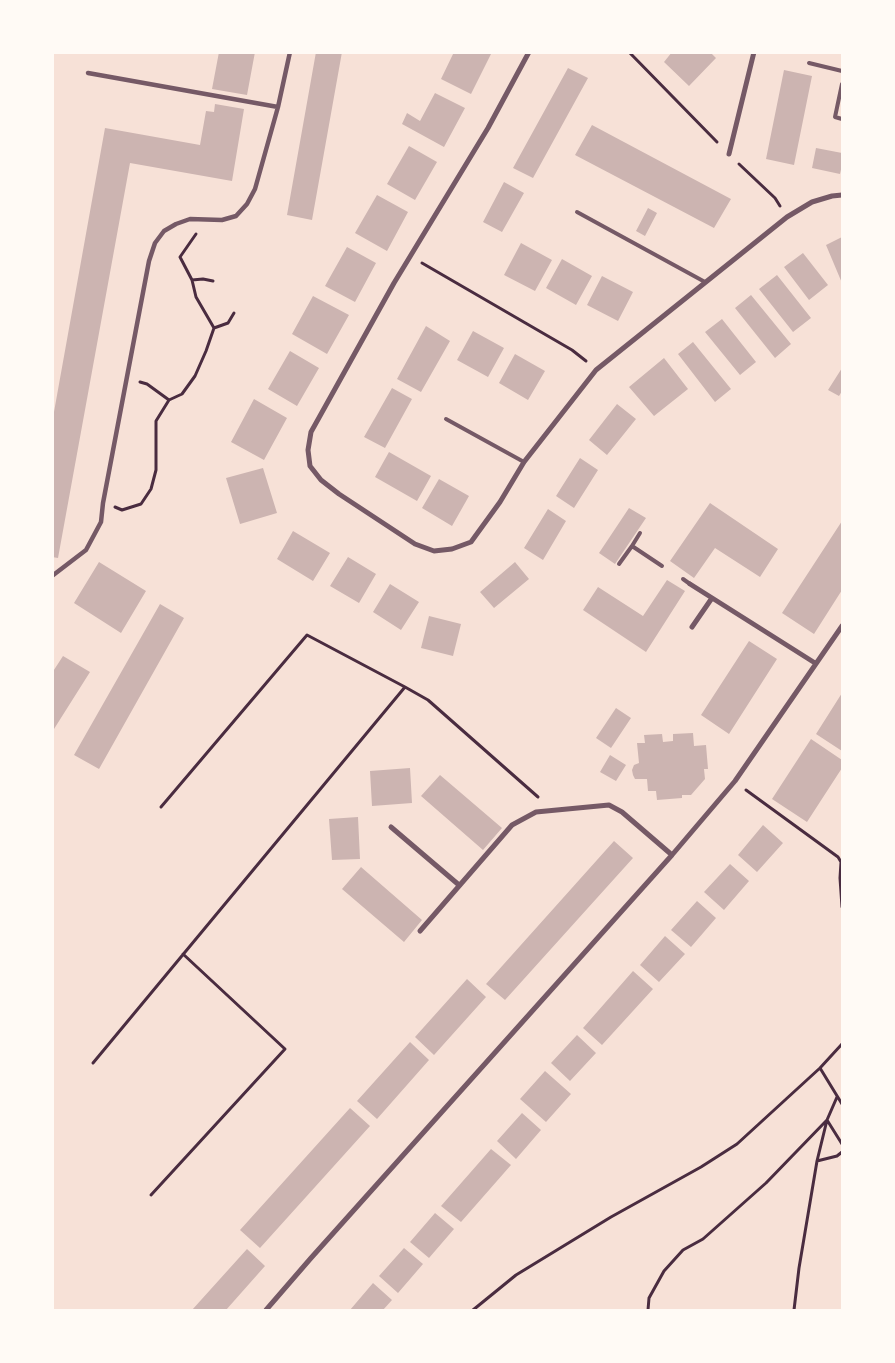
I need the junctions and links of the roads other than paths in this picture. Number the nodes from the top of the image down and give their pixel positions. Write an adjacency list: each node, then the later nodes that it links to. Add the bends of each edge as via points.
1 (290, 52): 8 (street)
2 (529, 52): 15 (street, via 488,128 333,390 311,432 308,450 310,466 338,494 415,544 434,551 471,542)
3 (754, 52): 10 (street)
4 (809, 63): 5 (lane)
5 (842, 71)
6 (88, 73): 8 (street)
7 (842, 84): 9 (lane, via 835,117)
8 (278, 107): 20 (street, via 255,189 247,204 236,216 222,220 190,219 176,224 164,231 155,243 102,503 101,522 86,550)
9 (842, 119)
10 (729, 154)
11 (842, 195): 13 (street, via 812,202 787,217)
12 (577, 212): 13 (lane)
13 (705, 282): 15 (street, via 596,370)
14 (446, 419): 15 (lane)
15 (524, 462)
16 (640, 533): 17 (lane)
17 (632, 546): 18 (lane); 19 (lane)
18 (619, 564)
19 (662, 566)
20 (52, 576)
21 (683, 579): 22 (lane)
22 (690, 584): 23 (street)
23 (712, 598): 25 (street); 26 (street)
24 (842, 626): 26 (street)
25 (692, 627)
26 (815, 663): 28 (street, via 741,774)
27 (391, 827): 29 (street)
28 (672, 855): 29 (street, via 622,812 608,805 536,812 512,825); 31 (street)
29 (459, 885): 30 (street)
30 (420, 931)
31 (266, 1310)

